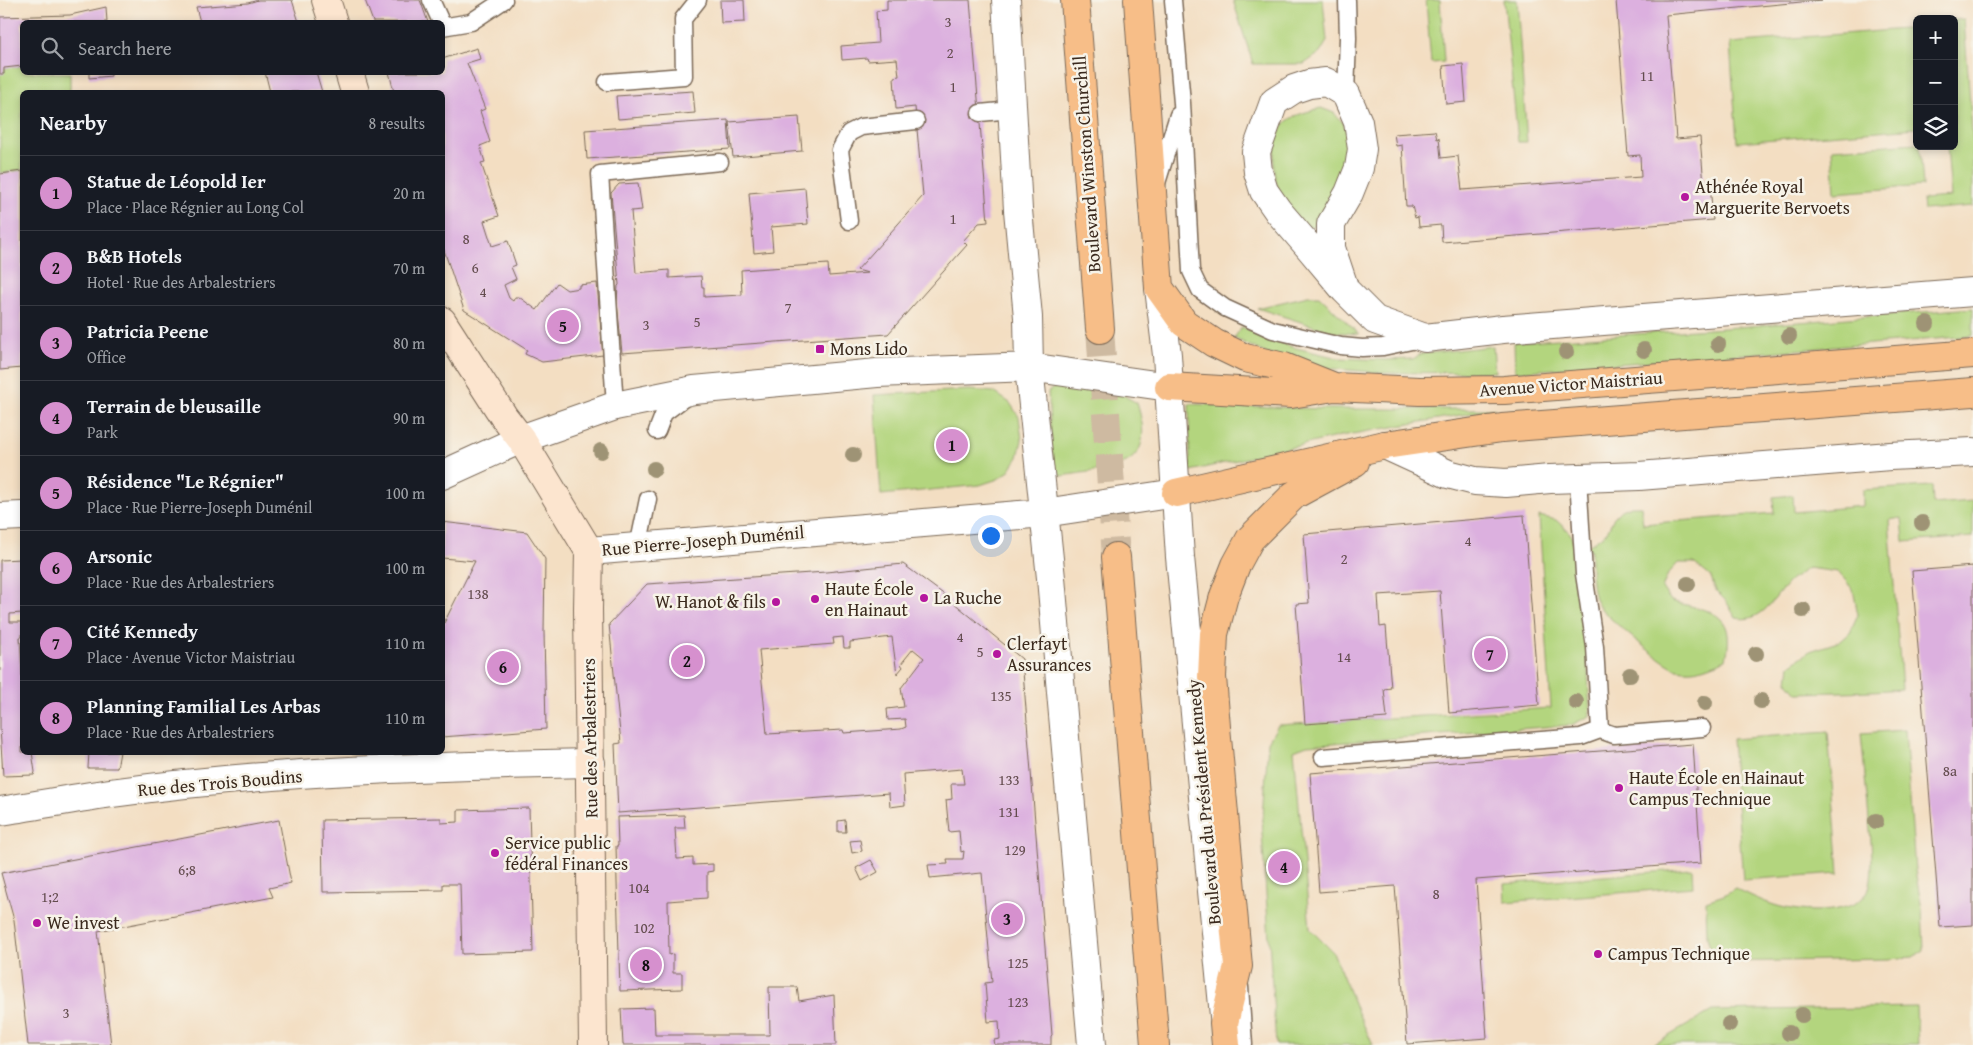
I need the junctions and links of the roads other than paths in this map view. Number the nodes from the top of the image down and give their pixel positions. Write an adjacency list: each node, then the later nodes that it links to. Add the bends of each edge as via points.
1 (326, 0): 10 (main road)
2 (432, 0): 11 (lane)
3 (504, 0): 12 (lane, via 471,22)
4 (698, 0): 14 (lane, via 683,19 684,76)
5 (1006, 0): 18 (street)
6 (1075, 0): 28 (main road, Boulevard Winston Churchill)
7 (1138, 0): 22 (main road)
8 (1173, 0): 17 (lane)
9 (1346, 0): 16 (lane)
10 (332, 20)
11 (440, 20)
12 (445, 26)
13 (350, 75): 15 (main road)
14 (607, 82)
15 (354, 90)
16 (1346, 94): 25 (street, via 1358,122 1362,149 1359,168 1349,193 1331,224 1331,248); 25 (street, via 1326,82 1294,89 1274,102 1256,152 1264,191)
17 (1182, 104): 22 (lane); 29 (lane, via 1191,271 1200,290 1225,308 1272,330 1341,346 1383,347)
18 (1012, 110): 19 (lane); 31 (street)
19 (980, 113)
20 (916, 121): 23 (lane, via 861,127 849,133 840,150)
21 (720, 162): 36 (lane, via 600,174)
22 (1152, 200): 24 (main road)
23 (849, 221)
24 (1159, 288): 32 (street, Boulevard du Président Kennedy); 33 (main road, via 1184,323 1214,343 1245,358 1284,367)
25 (1344, 290): 29 (street, via 1375,320)
26 (1973, 292): 29 (street, via 1502,329)
27 (445, 326): 38 (main road, Rue Pierre-Joseph Duménil)
28 (1100, 329)
29 (1425, 338)
30 (1973, 354): 33 (main road, Avenue Victor Maistriau, via 1504,390 1418,391)
31 (1029, 368): 32 (street); 34 (street, via 877,374); 45 (street)
32 (1169, 387): 33 (main road, Avenue Victor Maistriau, via 1291,394); 43 (street, Boulevard du Président Kennedy)
33 (1334, 387)
34 (694, 390): 36 (street); 37 (lane, via 664,413)
35 (1973, 392): 39 (main road, via 1502,428)
36 (614, 406): 38 (street)
37 (657, 431)
38 (521, 439): 41 (street); 49 (main road, Rue Pierre-Joseph Duménil)
39 (1385, 446): 42 (street, via 1448,474 1475,481 1506,483); 43 (main road); 56 (main road, via 1294,495 1250,539 1224,596 1214,634 1212,677)
40 (1973, 452): 42 (street)
41 (445, 475)
42 (1578, 478): 52 (lane)
43 (1176, 493): 45 (street, Rue Pierre-Joseph Duménil); 57 (street, Boulevard du Président Kennedy)
44 (648, 499): 48 (lane)
45 (1044, 513): 48 (street, Rue Pierre-Joseph Duménil); 60 (street)
46 (20, 516): 47 (street)
47 (0, 517)
48 (638, 547): 49 (street, Rue Pierre-Joseph Duménil)
49 (589, 551): 54 (main road, Rue des Arbalestriers)
50 (1116, 558): 58 (main road)
51 (1702, 728): 52 (lane, via 1614,735)
52 (1600, 730): 53 (lane, via 1581,737)
53 (1322, 757)
54 (591, 763): 55 (street, Rue des Trois Boudins, via 345,772 200,783); 59 (main road, Rue des Arbalestriers)
55 (0, 811)
56 (1238, 966): 57 (main road); 61 (lane)
57 (1227, 1038)
58 (1155, 1044)
59 (593, 1045)
60 (1092, 1045)
61 (1244, 1045)

